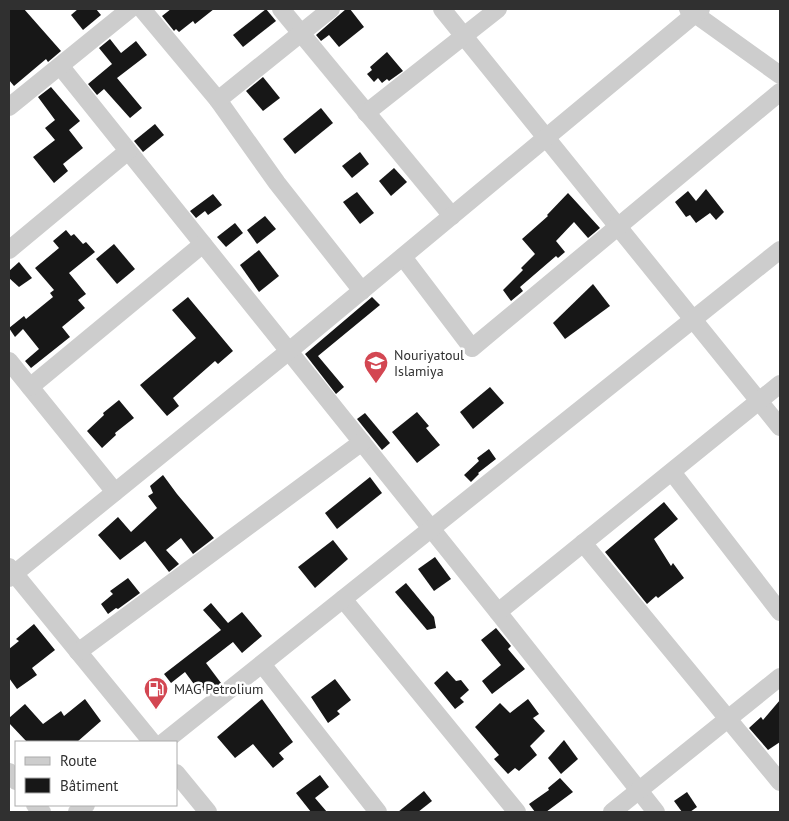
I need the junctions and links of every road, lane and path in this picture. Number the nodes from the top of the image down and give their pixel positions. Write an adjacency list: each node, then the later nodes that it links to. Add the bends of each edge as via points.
1 (130, 9): 10 (street)
2 (142, 9): 13 (street)
3 (281, 9): 8 (street)
4 (331, 9): 8 (street)
5 (442, 9): 9 (street)
6 (498, 9): 9 (street)
7 (695, 10): 11 (street); 16 (street)
8 (301, 33): 13 (street); 15 (street)
9 (464, 35): 15 (street); 16 (street)
10 (61, 66): 14 (street); 17 (street)
11 (780, 75)
12 (780, 92): 19 (street)
13 (218, 100): 24 (street, via 277,183)
14 (9, 107)
15 (366, 113): 18 (street)
16 (546, 137): 18 (street); 19 (street)
17 (128, 151): 20 (street); 21 (street)
18 (452, 216): 23 (street)
19 (618, 226): 23 (street, via 472,348); 25 (street)
20 (203, 244): 26 (street); 29 (street)
21 (9, 250)
22 (780, 250): 25 (street)
23 (403, 257): 24 (street)
24 (362, 291): 26 (street)
25 (693, 319): 30 (street); 35 (street)
26 (289, 352): 32 (street); 34 (street)
27 (9, 361): 29 (street)
28 (780, 384): 30 (street)
29 (30, 387): 34 (street)
30 (760, 401): 31 (street); 33 (street)
31 (780, 427)
32 (362, 442): 35 (street); 41 (street)
33 (672, 472): 36 (street); 40 (street)
34 (115, 492): 37 (street)
35 (431, 529): 38 (street); 39 (street)
36 (583, 543): 39 (street); 44 (street)
37 (10, 572): 41 (street)
38 (344, 599): 42 (street); 52 (street)
39 (498, 612): 49 (street)
40 (780, 612)
41 (78, 652): 45 (street)
42 (262, 664): 46 (street); 51 (street)
43 (780, 677): 44 (street)
44 (728, 719): 48 (street); 49 (street)
45 (151, 741)
46 (165, 741)
47 (178, 774): 50 (street)
48 (780, 782)
49 (638, 791): 53 (street); 54 (street)
50 (208, 812)
51 (378, 812)
52 (517, 812)
53 (612, 812)
54 (656, 812)

